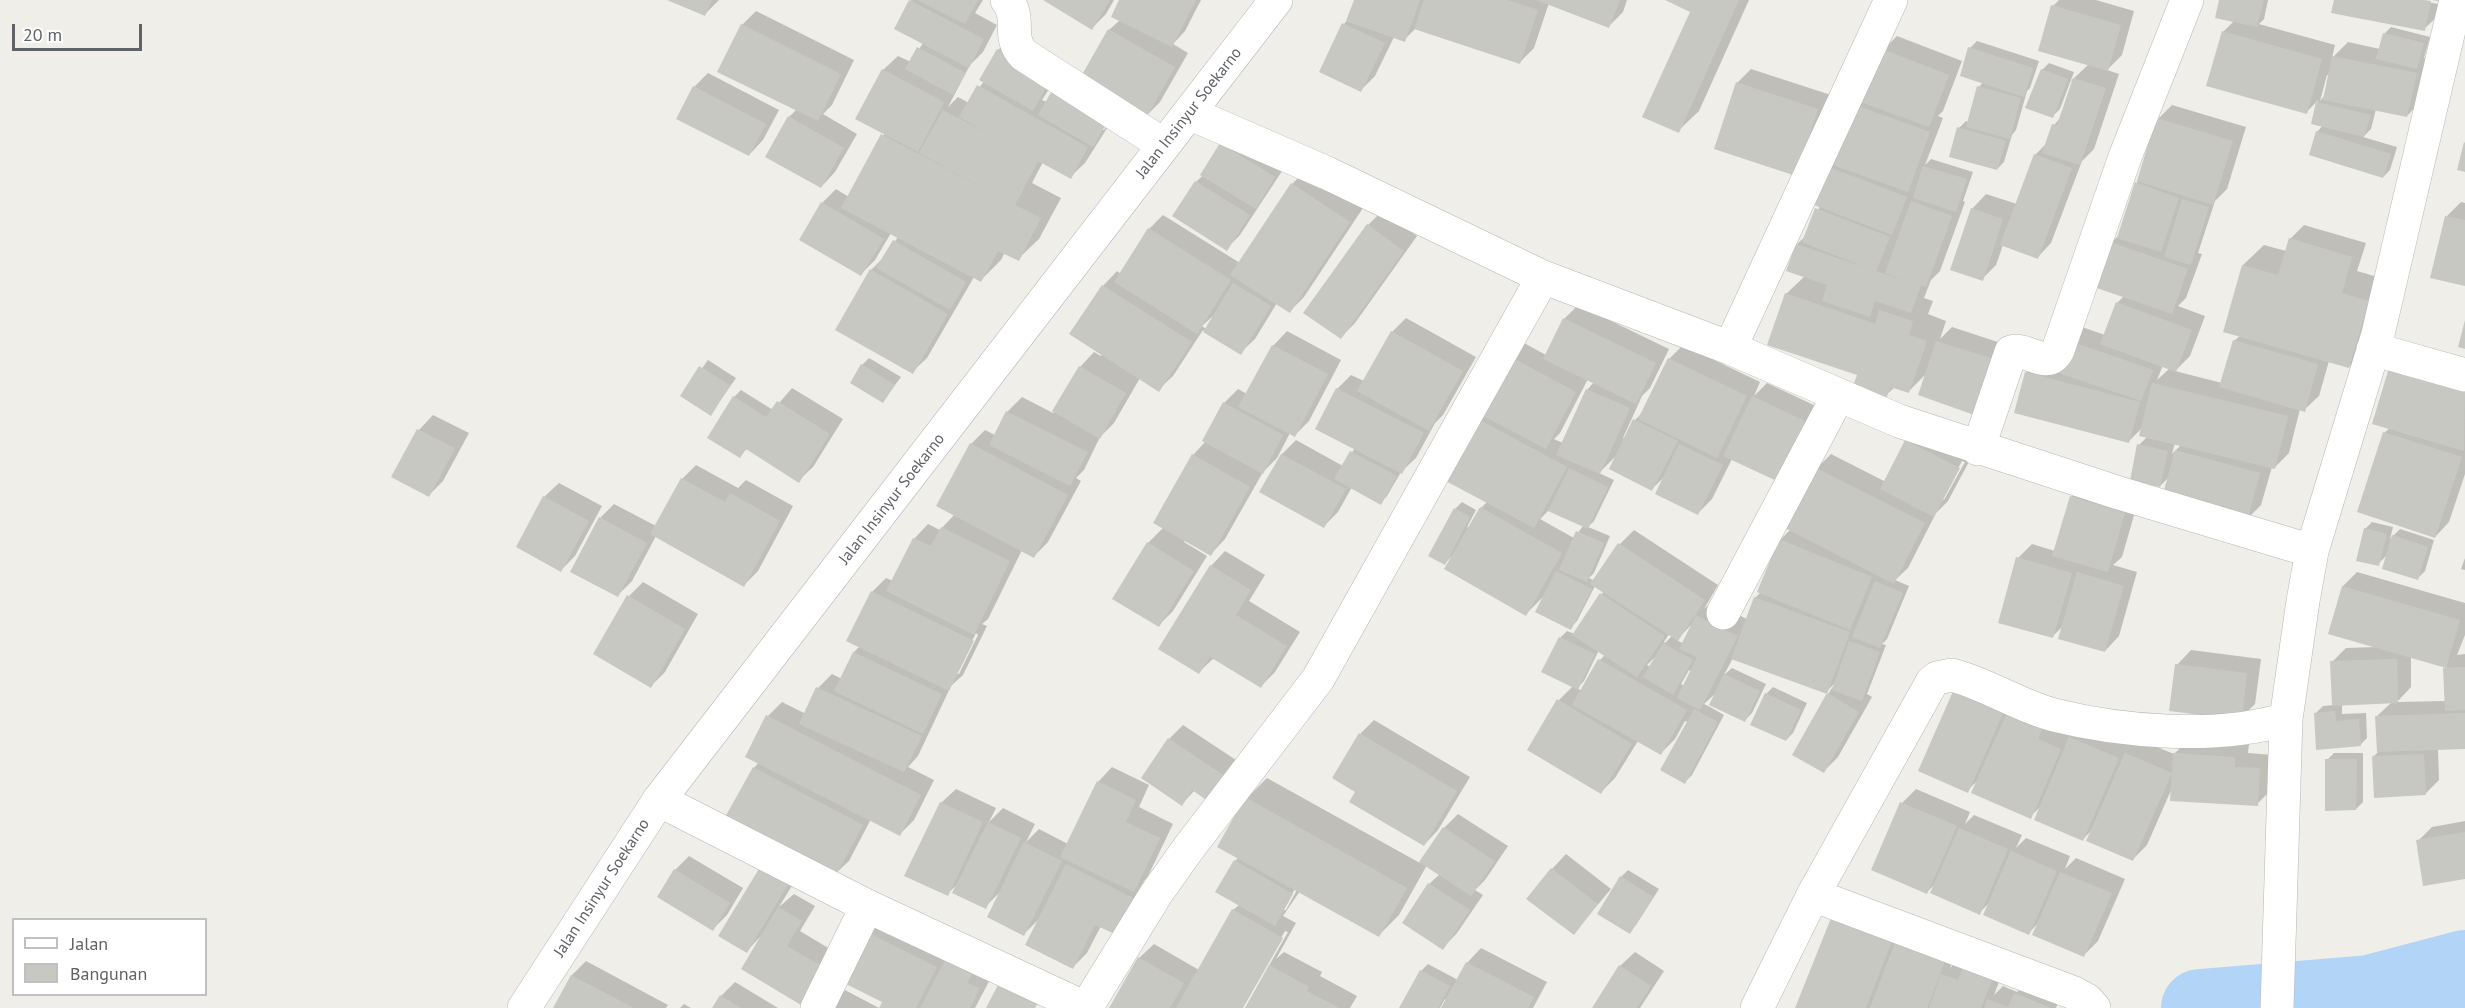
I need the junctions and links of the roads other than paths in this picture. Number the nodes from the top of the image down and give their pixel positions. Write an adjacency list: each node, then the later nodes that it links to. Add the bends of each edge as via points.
1 (1007, 0): 7 (street, via 1015,16 1015,47)
2 (1276, 0): 6 (street, Jalan Insinyur Soekarno)
3 (1891, 0): 9 (street)
4 (2187, 0): 13 (street, via 2125,157 2058,350 2054,358 2047,360 2011,351)
5 (2456, 0): 10 (street)
6 (1189, 113): 7 (street, Jalan Insinyur Soekarno); 8 (street, via 1327,173)
7 (1164, 145): 17 (street, Jalan Insinyur Soekarno)
8 (1543, 277): 9 (street); 22 (street, via 1318,679 1156,894)
9 (1730, 348): 12 (street)
10 (2373, 348): 11 (street); 14 (street)
11 (2465, 375)
12 (1838, 396): 13 (street); 15 (street)
13 (1978, 449): 14 (street)
14 (2313, 551): 16 (street)
15 (1723, 613)
16 (2286, 719): 18 (street, via 2225,729 2132,729 2053,714 1952,675 1937,678); 25 (street)
17 (659, 800): 19 (street); 20 (street, Jalan Insinyur Soekarno)
18 (1814, 895): 23 (street); 24 (street, via 2074,993)
19 (867, 906): 21 (street); 22 (street)
20 (524, 1008)
21 (816, 1008)
22 (1085, 1008)
23 (1757, 1008)
24 (2094, 1008)
25 (2277, 1008)

